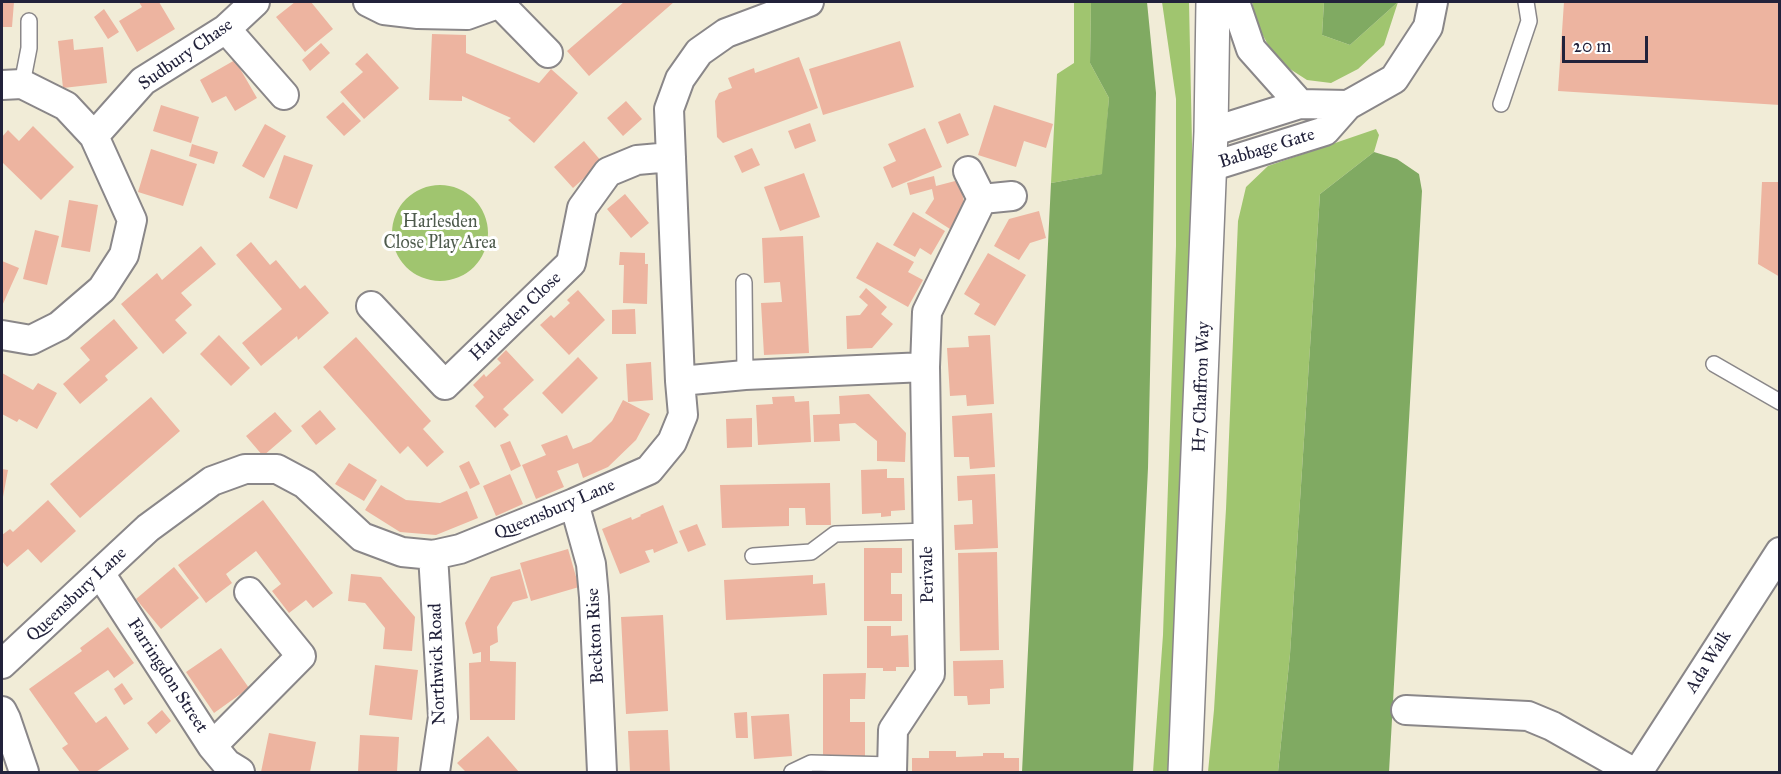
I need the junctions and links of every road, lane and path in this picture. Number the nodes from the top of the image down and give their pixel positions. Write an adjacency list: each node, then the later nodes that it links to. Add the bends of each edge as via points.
1 (255, 2): 10 (street, Sudbury Chase)
2 (368, 2): 8 (street, via 384,10 467,15)
3 (809, 2): 19 (street, Queensbury Lane, via 726,33 699,52 680,79 669,109)
4 (1213, 2): 17 (street, H7 Chaffron Way)
5 (1235, 2): 14 (street, via 1251,49)
6 (1433, 2): 16 (street, Babbage Gate, via 1428,27 1394,79)
7 (1526, 2): 15 (lane, via 1529,21)
8 (501, 3): 11 (street)
9 (29, 21): 12 (lane, via 29,48)
10 (226, 29): 13 (street); 18 (street, Sudbury Chase, via 142,81)
11 (548, 53)
12 (12, 84): 18 (street, via 66,106)
13 (284, 95)
14 (1300, 104): 16 (street, Babbage Gate); 17 (street, Babbage Gate)
15 (1501, 104)
16 (1348, 105): 20 (street, Babbage Gate, via 1325,131)
17 (1211, 132): 20 (street, H7 Chaffron Way)
18 (94, 136): 26 (street, via 132,220 124,255 102,289 59,326 31,340)
19 (671, 157): 25 (street, Harlesden Close, via 637,160 608,172 582,208 571,263 446,385); 30 (street, Queensbury Lane)
20 (1210, 167): 49 (street, H7 Chaffron Way)
21 (968, 171): 23 (street)
22 (1011, 196): 23 (street)
23 (982, 199): 28 (street, Perivale, via 927,312)
24 (744, 282): 29 (lane)
25 (371, 306)
26 (2, 335)
27 (1714, 364): 31 (lane)
28 (925, 367): 29 (street); 33 (street, Perivale)
29 (745, 375): 30 (street)
30 (680, 381): 32 (street, Queensbury Lane, via 683,415 672,442 649,470)
31 (1779, 402)
32 (574, 503): 35 (street, Queensbury Lane, via 460,549); 47 (street, Beckton Rise, via 591,564)
33 (928, 531): 36 (lane, via 836,534 811,552); 44 (street, Perivale, via 930,674 893,730)
34 (1779, 552): 51 (street, Ada Walk)
35 (433, 555): 37 (street, Queensbury Lane, via 402,552 362,537 305,484 277,469 245,469 212,481 148,528); 46 (street, Northwick Road, via 443,717)
36 (753, 556)
37 (100, 573): 39 (street, Queensbury Lane); 42 (street, Farringdon Street)
38 (249, 592): 42 (street, via 301,657)
39 (2, 664)
40 (1406, 710): 50 (street, via 1528,716)
41 (2, 711): 43 (street)
42 (212, 746): 45 (street, Farringdon Street)
43 (15, 768)
44 (892, 769): 48 (lane, via 811,763)
45 (240, 772)
46 (435, 772)
47 (602, 772)
48 (792, 772)
49 (1185, 772)
50 (1632, 772)
51 (1638, 772)

